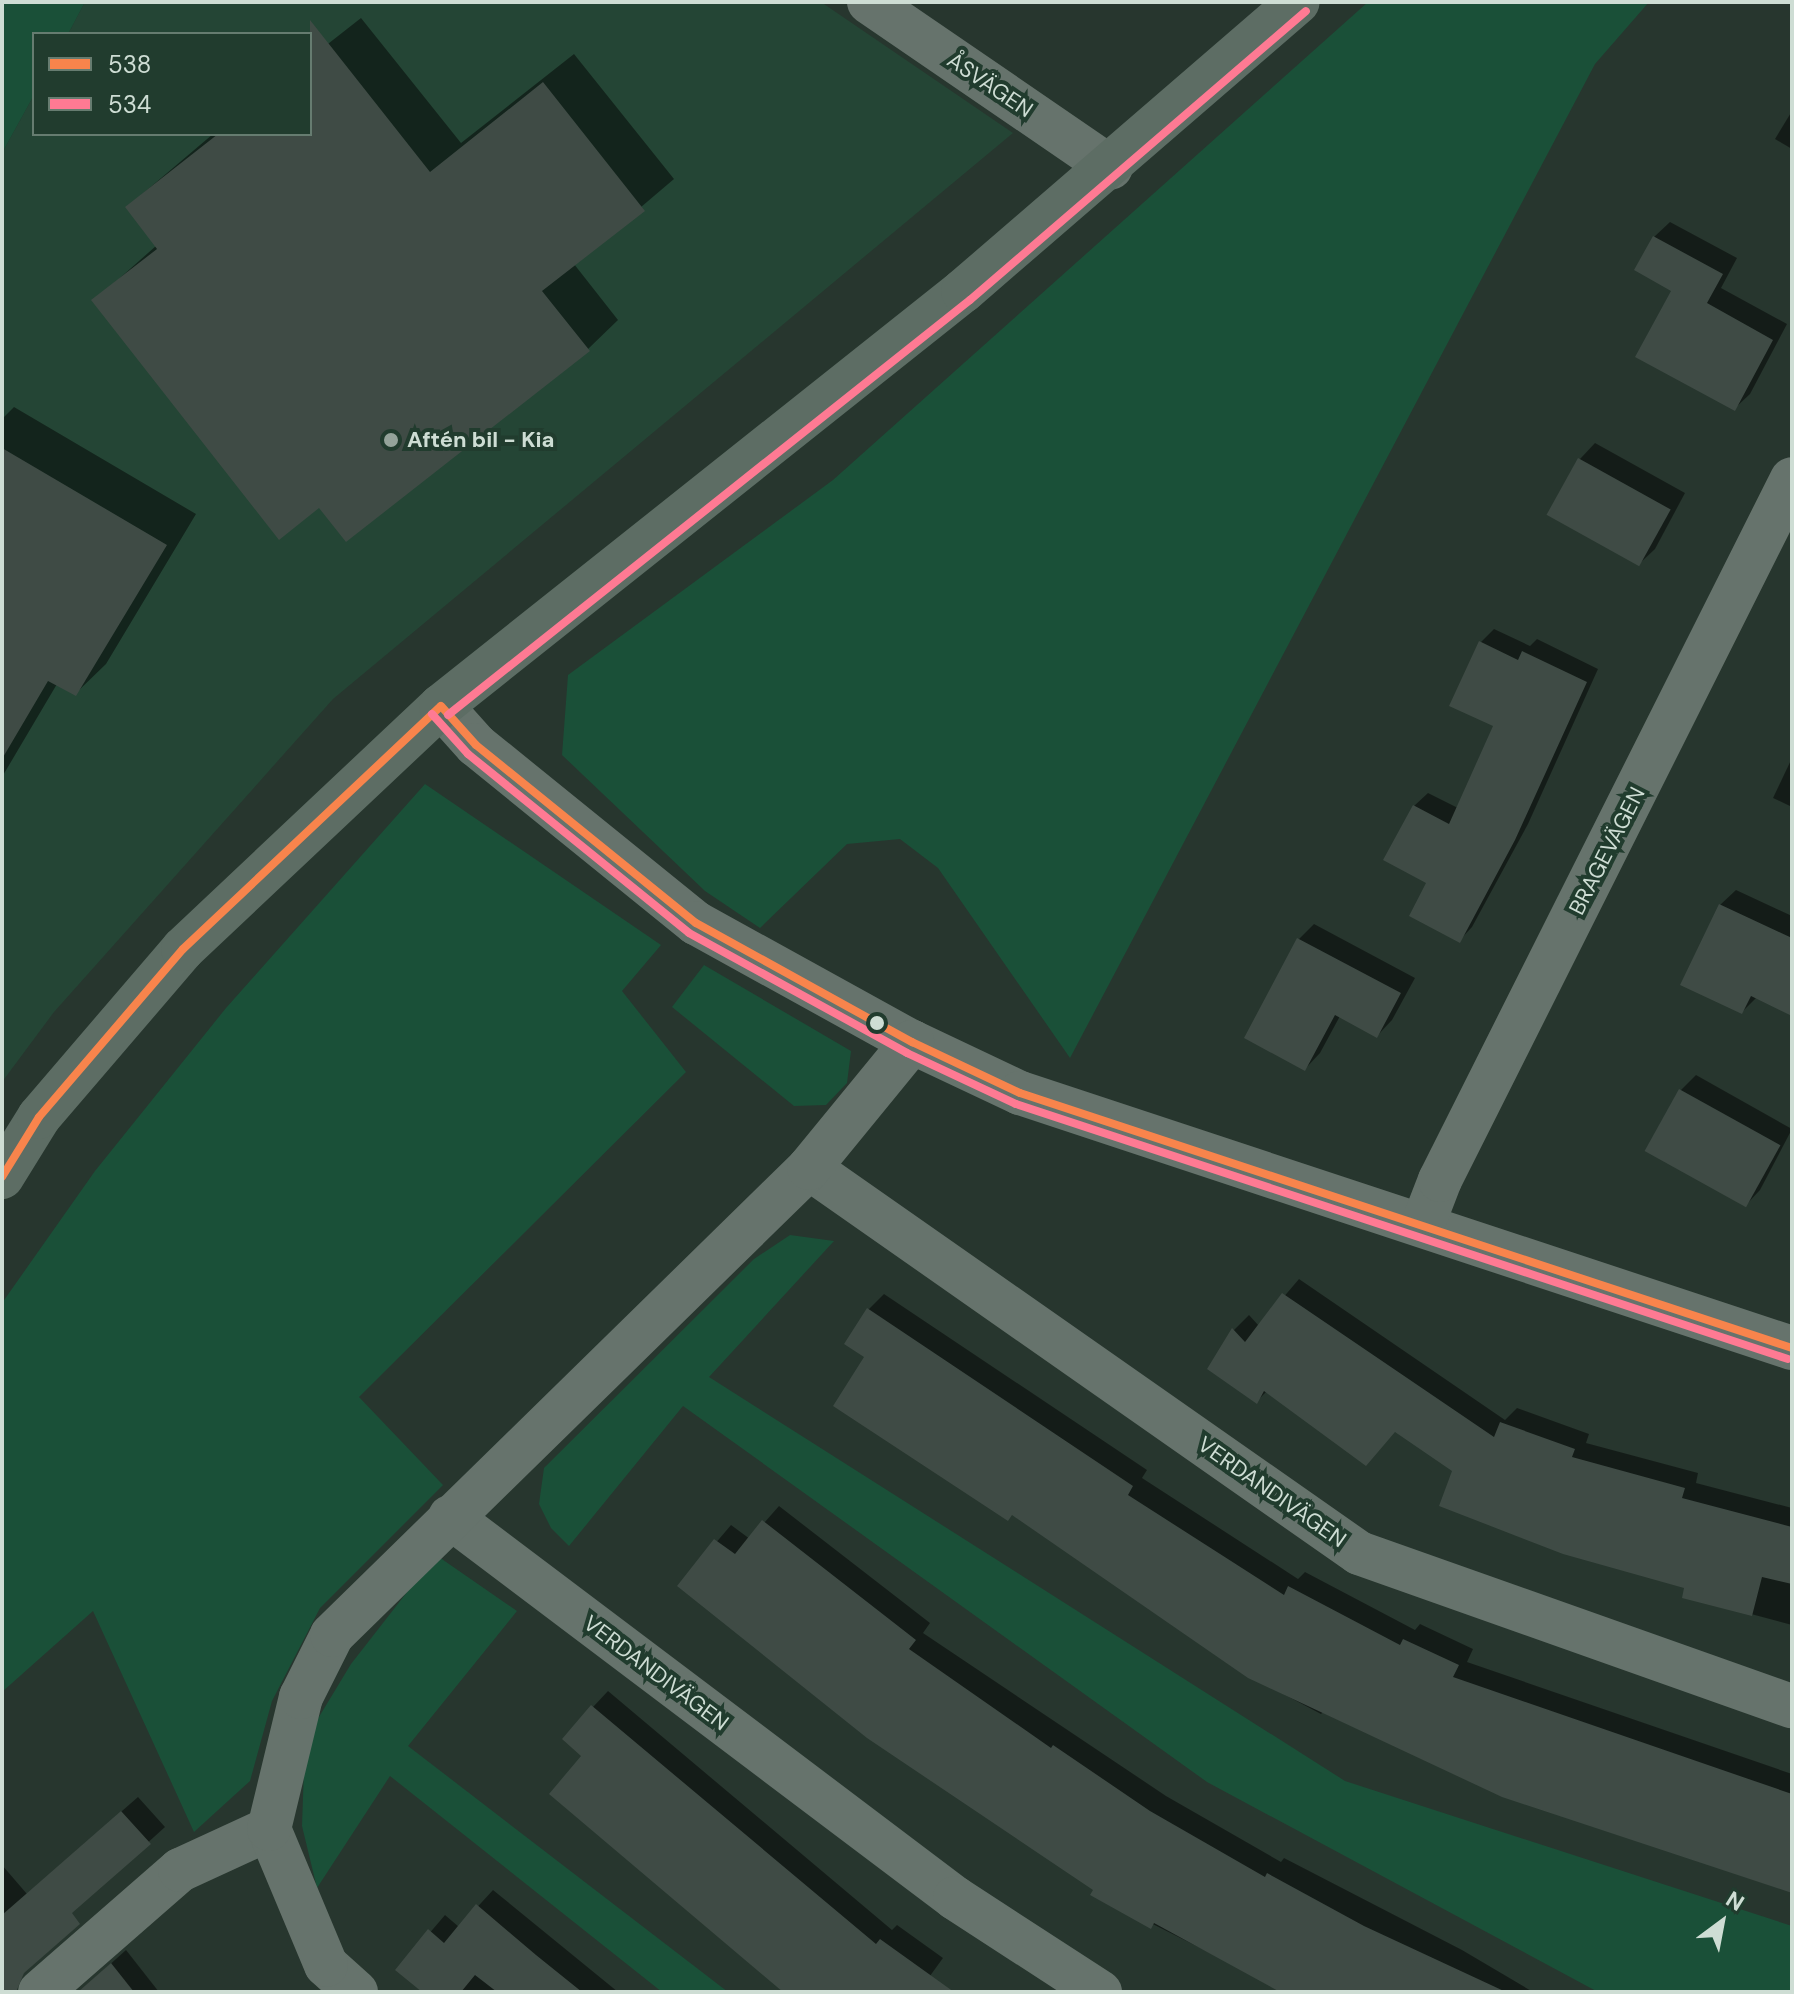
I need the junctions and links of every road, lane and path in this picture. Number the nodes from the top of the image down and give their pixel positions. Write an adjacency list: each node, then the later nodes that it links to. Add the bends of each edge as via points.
1 (869, 2): 3 (street, ÅSVÄGEN)
2 (1298, 2): 3 (main road)
3 (1111, 168): 5 (main road)
4 (1792, 479): 9 (street, BRAGEVÄGEN, via 1704,647)
5 (441, 706): 6 (street, via 476,745 696,923); 8 (main road, via 183,949 39,1117)
6 (912, 1042): 7 (street); 9 (street, via 1020,1093)
7 (809, 1168): 11 (street); 12 (street, VERDANDIVÄGEN, via 1359,1553)
8 (2, 1177)
9 (1423, 1224): 10 (street)
10 (1792, 1348)
11 (450, 1517): 13 (street, via 332,1635 301,1697); 16 (street, VERDANDIVÄGEN, via 955,1898)
12 (1792, 1706)
13 (269, 1829): 14 (street, via 180,1870); 15 (street, via 326,1965)
14 (40, 1992)
15 (356, 1992)
16 (1100, 1992)

